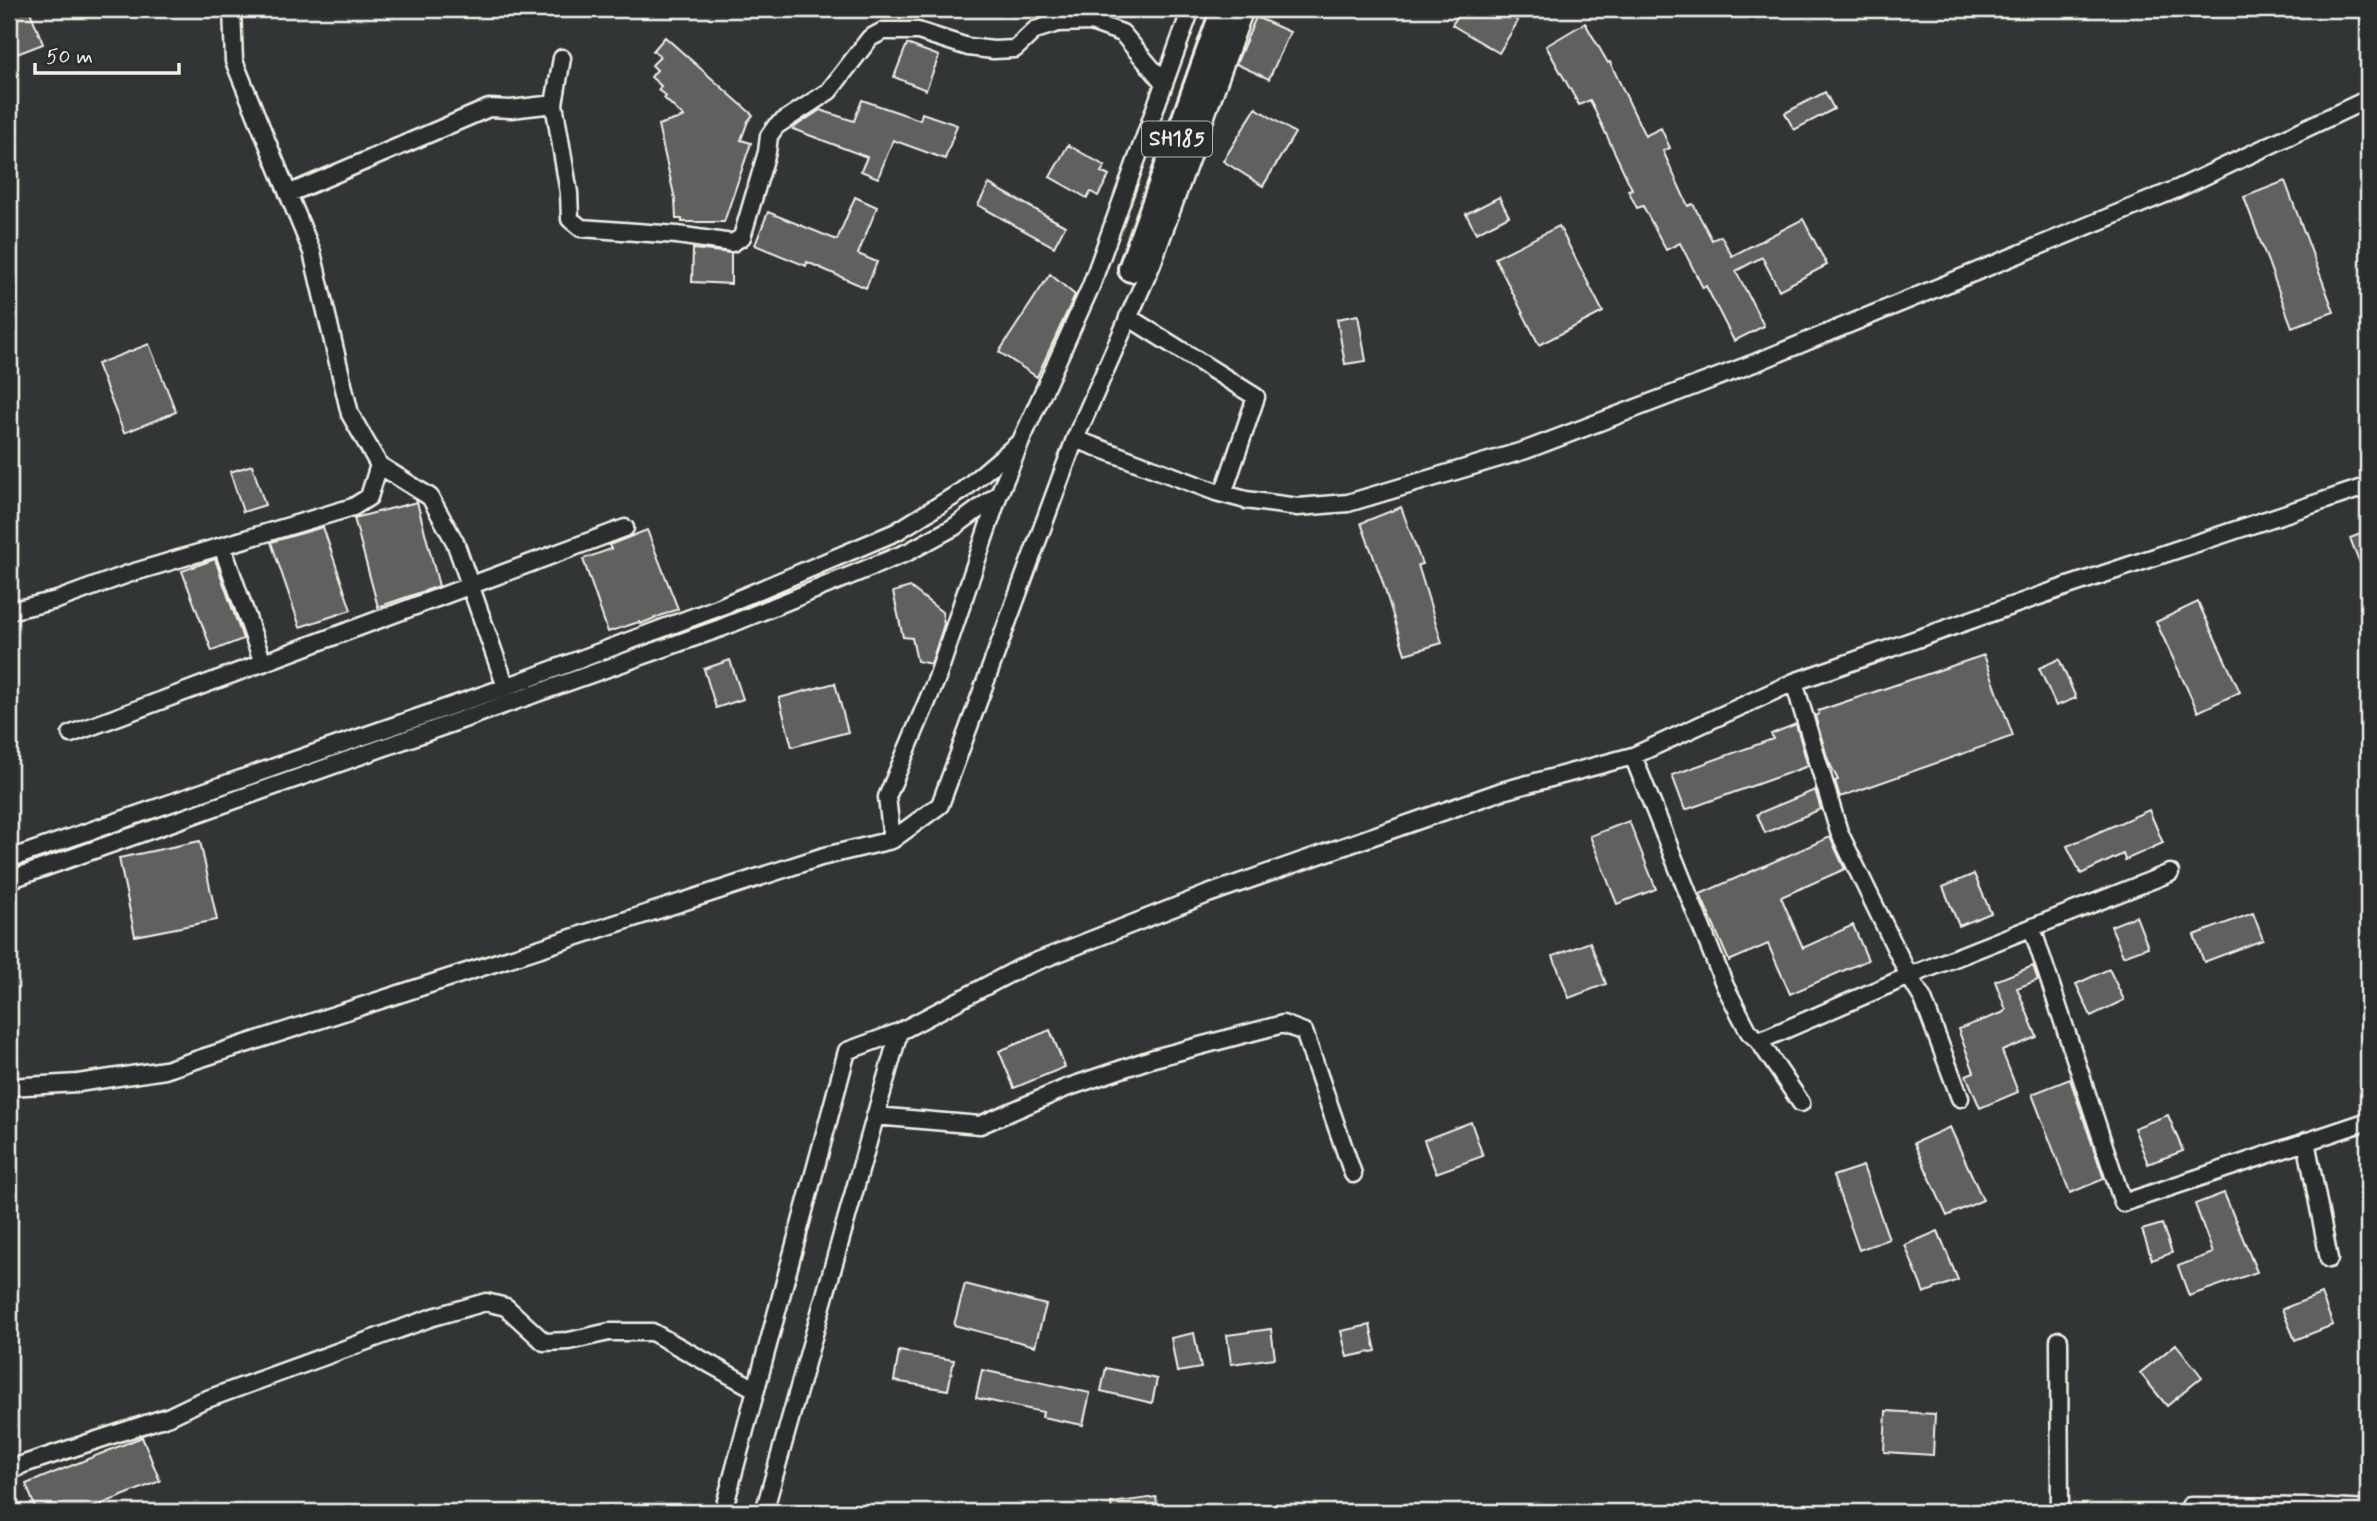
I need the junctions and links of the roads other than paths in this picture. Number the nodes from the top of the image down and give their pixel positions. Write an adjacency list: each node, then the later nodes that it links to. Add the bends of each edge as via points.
1 (232, 9): 9 (street, via 234,61)
2 (1191, 9): 6 (street)
3 (1224, 9): 10 (main road, SH185)
4 (1245, 9): 11 (street, via 1152,264)
5 (562, 58): 8 (street)
6 (1164, 83): 8 (street, via 1122,33 1091,22 1058,23 1035,30 1015,49 993,50 918,31 883,31 870,38 829,91 776,126 769,136 742,237 732,243 581,228 570,219); 13 (street, via 1091,286)
7 (2368, 99): 17 (street, via 2176,188 1561,438 1348,503 1298,507)
8 (554, 104): 9 (street, via 489,107)
9 (288, 194): 14 (street, via 312,252 350,414)
10 (1131, 269)
11 (1128, 317): 12 (street); 17 (street, via 1256,397)
12 (1074, 439): 17 (street); 29 (street, via 940,804)
13 (1021, 441): 16 (street); 24 (street, via 962,491 896,533 717,608)
14 (379, 465): 19 (street, via 369,497 353,507); 20 (street, via 430,497 455,542)
15 (2368, 486): 23 (street)
16 (999, 494): 28 (street, via 954,527 908,552 722,628); 29 (street, via 937,678 887,797)
17 (1223, 494)
18 (625, 528): 20 (street)
19 (222, 547): 21 (street); 22 (street)
20 (470, 585): 22 (street); 24 (street)
21 (9, 611)
22 (263, 663): 25 (street)
23 (1794, 682): 26 (street); 36 (street, via 1839,832)
24 (506, 687): 27 (street)
25 (71, 734)
26 (1633, 756): 37 (street, via 1502,791 1208,894 1020,968); 38 (street, via 1725,986 1749,1032)
27 (259, 773): 28 (street); 30 (street)
28 (264, 790): 32 (street)
29 (892, 840): 39 (street, via 821,857 165,1070)
30 (30, 852): 31 (street); 32 (street)
31 (9, 859)
32 (37, 870): 34 (street)
33 (2170, 873): 35 (street)
34 (9, 880)
35 (2032, 928): 36 (street); 44 (street, via 2123,1203)
36 (1909, 976): 38 (street); 40 (street, via 1923,999)
37 (899, 1032): 42 (street); 48 (street, via 846,1051)
38 (1759, 1041): 41 (street)
39 (9, 1087)
40 (1960, 1098)
41 (1801, 1103)
42 (875, 1116): 45 (street, via 980,1125 1066,1088 1154,1058 1283,1024 1304,1032); 53 (street)
43 (2368, 1121): 44 (street)
44 (2306, 1141): 46 (street)
45 (1353, 1174)
46 (2329, 1259)
47 (2059, 1340): 54 (street)
48 (755, 1389): 49 (street, via 652,1332 609,1332 544,1342 506,1307 486,1302 433,1317); 52 (street)
49 (9, 1473)
50 (2312, 1509): 51 (street); 55 (street, via 2190,1506)
51 (2368, 1510)
52 (723, 1512)
53 (764, 1512)
54 (2060, 1512)
55 (2189, 1512)

